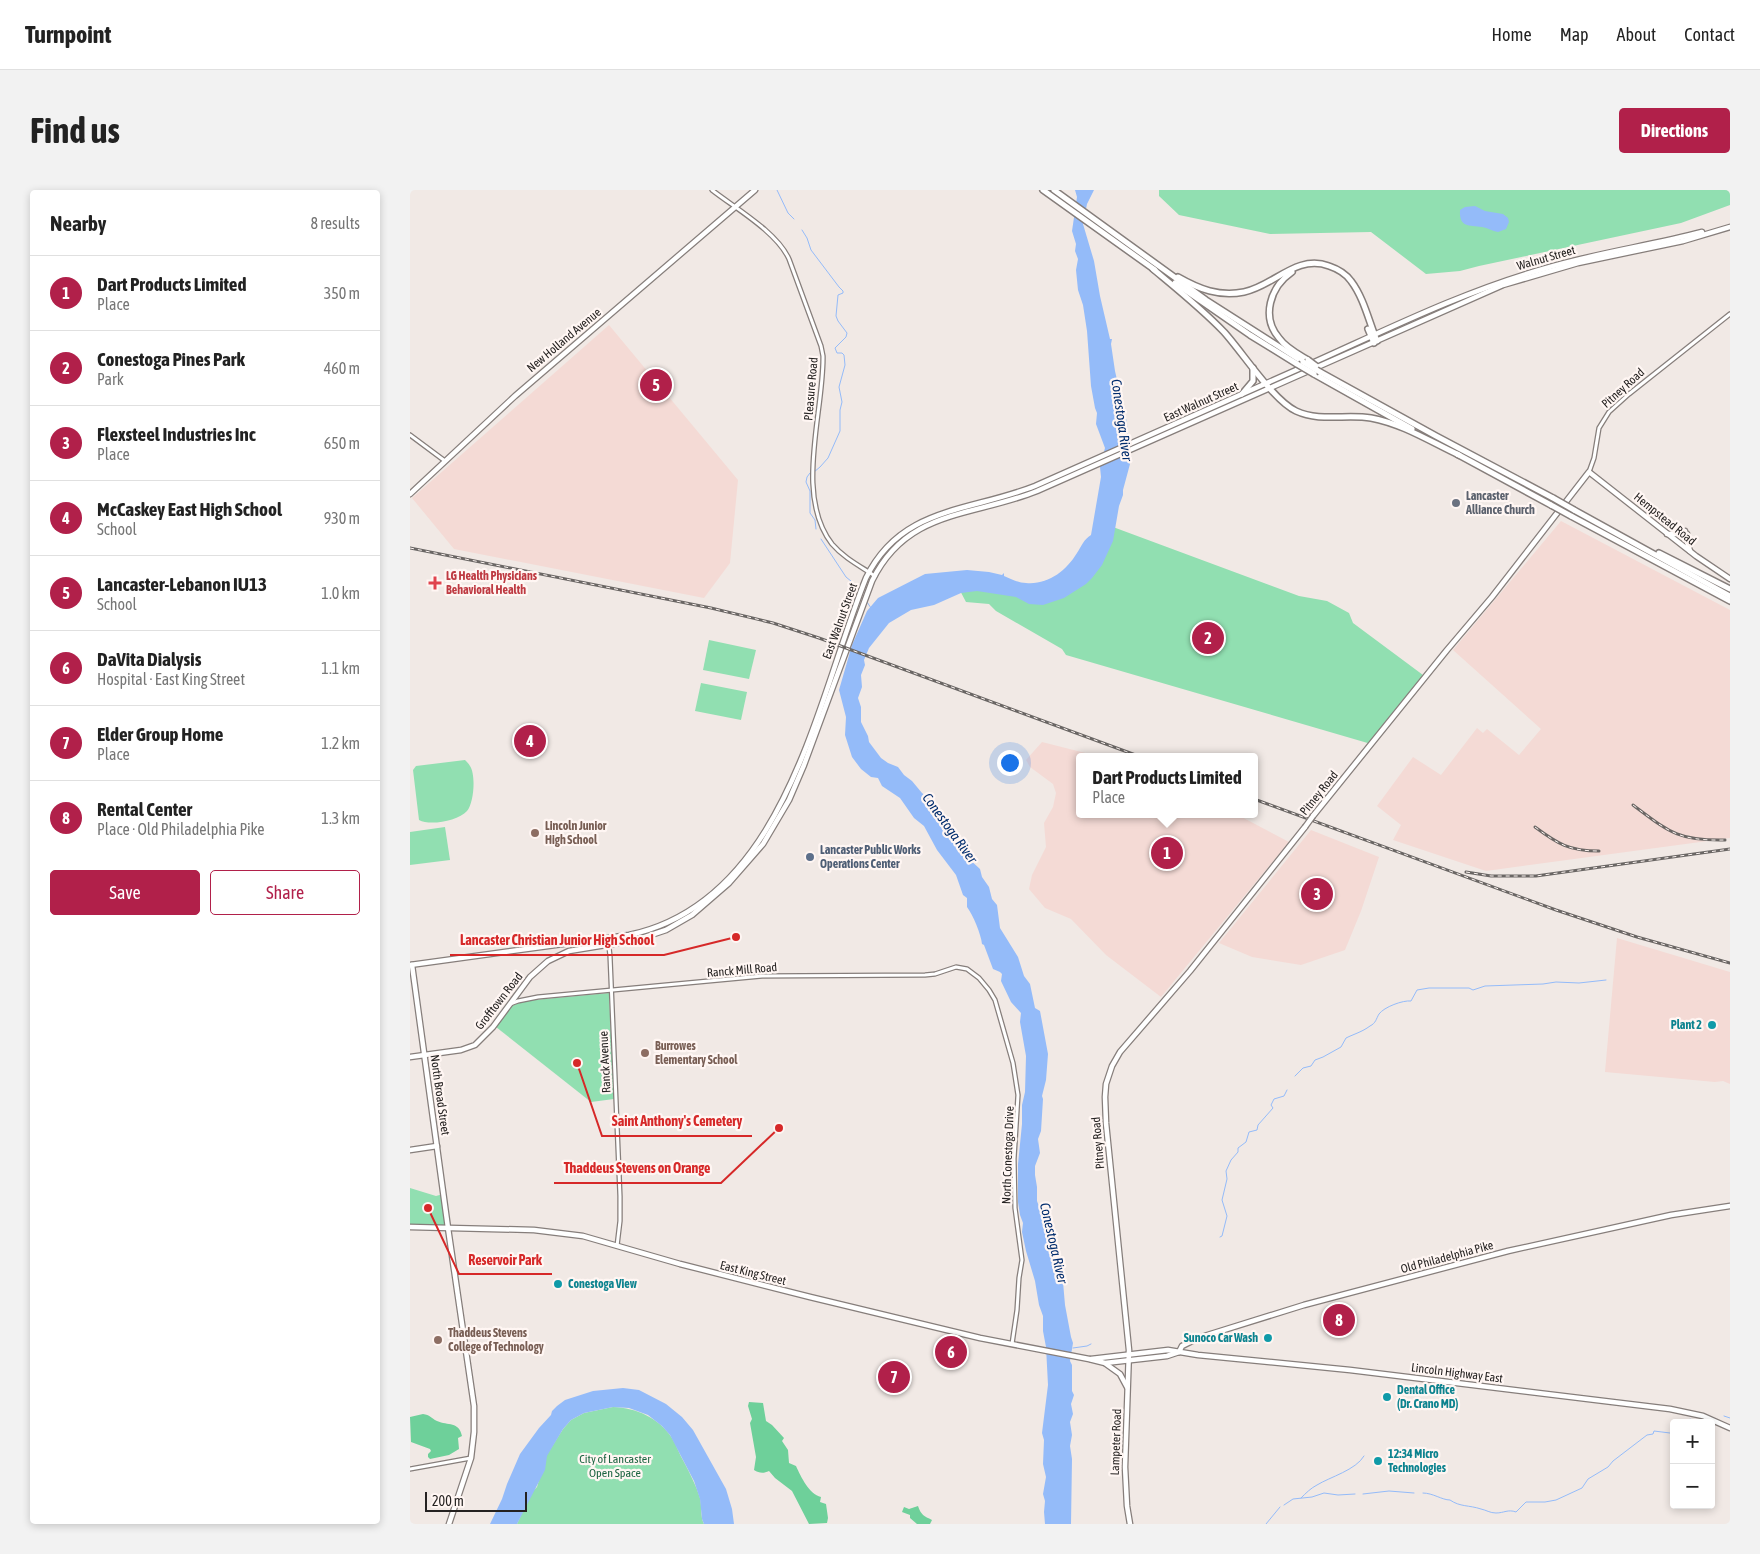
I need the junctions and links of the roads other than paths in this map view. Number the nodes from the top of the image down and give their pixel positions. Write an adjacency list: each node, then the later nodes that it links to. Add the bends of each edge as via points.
1 (712, 190): 5 (street, Pleasure Road)
2 (755, 190): 5 (main road, New Holland Avenue)
3 (1042, 190): 8 (highway)
4 (1055, 191): 7 (highway)
5 (735, 207): 19 (main road, New Holland Avenue, via 515,396); 26 (street, Pleasure Road, via 785,251 822,349 812,469 816,506 823,529 832,543)
6 (1730, 225): 10 (main road, Walnut Street, via 1683,241 1537,274)
7 (1148, 258): 10 (highway, via 1193,285 1224,294 1258,288 1302,264 1328,265 1342,272 1354,285); 11 (highway)
8 (1152, 269): 11 (highway, via 1242,330); 12 (highway, via 1209,318)
9 (1730, 314): 20 (street, Pitney Road, via 1613,409 1599,428)
10 (1374, 339): 11 (highway, via 1354,293 1343,277 1330,269 1306,267 1284,278 1270,303 1272,327 1279,339); 13 (main road, East Walnut Street); 14 (main road, East Walnut Street)
11 (1303, 362): 18 (highway, bridge, via 1314,374); 23 (highway, bridge)
12 (1252, 365): 13 (highway); 15 (highway, via 1253,381)
13 (1267, 383): 14 (highway); 15 (main road, East Walnut Street)
14 (1271, 388): 16 (main road, East Walnut Street); 18 (highway, via 1284,403 1303,414 1384,421)
15 (1242, 394): 16 (main road, East Walnut Street)
16 (1182, 424): 21 (main road, East Walnut Street)
17 (410, 435): 19 (street)
18 (1459, 455): 31 (highway, bridge)
19 (445, 461): 22 (main road, New Holland Avenue)
20 (1589, 472): 24 (main road, Hempstead Road); 49 (main road, Pitney Road, bridge, via 1190,971 1120,1052 1108,1074 1106,1122)
21 (1061, 478): 26 (main road, East Walnut Street, via 921,522 893,540); 27 (main road, East Walnut Street, via 1010,501 922,526 894,548)
22 (410, 494)
23 (1605, 527): 29 (highway); 30 (highway)
24 (1667, 534): 25 (main road, Hempstead Road); 25 (main road, via 1686,533)
25 (1690, 552): 28 (main road, Hempstead Road)
26 (869, 572): 27 (street, Pleasure Road); 32 (main road, East Walnut Street, via 796,774 759,841 722,884 685,913 652,928)
27 (875, 576): 33 (main road, East Walnut Street, via 800,776 763,844 729,883 686,919 636,940)
28 (1730, 579)
29 (1730, 589)
30 (1730, 596)
31 (1730, 601)
32 (608, 938): 33 (street, Ranck Avenue); 35 (main road, East Walnut Street)
33 (609, 944): 34 (main road, East Walnut Street); 37 (street, Ranck Avenue)
34 (560, 954): 38 (main road, Grofftown Road, via 534,972)
35 (411, 965): 39 (main road, North Broad Street)
36 (975, 975): 37 (street, Ranck Mill Road, via 956,967 925,975 762,976); 47 (street, North Conestoga Drive, via 989,990 998,1009 1018,1089 1015,1208 1022,1260)
37 (611, 991): 38 (street, Ranck Mill Road, via 538,997); 46 (street, Ranck Avenue, via 620,1202)
38 (510, 1005): 39 (main road, Grofftown Road, via 478,1043 465,1049)
39 (424, 1055): 40 (main road); 41 (main road, North Broad Street)
40 (410, 1057)
41 (437, 1146): 42 (main road); 45 (main road, North Broad Street)
42 (410, 1150)
43 (1730, 1206): 48 (main road, Old Philadelphia Pike, via 1671,1215 1508,1251 1300,1306 1198,1338 1179,1348)
44 (410, 1227): 45 (main road, East King Street)
45 (448, 1228): 46 (main road, East King Street, via 548,1231 588,1237); 55 (main road, North Broad Street, via 474,1397)
46 (617, 1246): 47 (main road, East King Street, via 810,1297)
47 (1012, 1344): 50 (main road, East King Street)
48 (1179, 1352): 49 (main road, Lincoln Highway East, via 1168,1350); 51 (main road, Lincoln Highway East, via 1172,1356); 54 (main road, Lincoln Highway East, via 1670,1409 1703,1416)
49 (1129, 1355): 50 (main road, Lincoln Highway East); 51 (main road, Pitney Road)
50 (1089, 1359): 52 (main road, Lincoln Highway East)
51 (1129, 1361): 52 (main road, Lincoln Highway East); 53 (main road, Lampeter Road)
52 (1105, 1363): 53 (main road, via 1120,1374)
53 (1128, 1391): 58 (main road, Lampeter Road, via 1125,1482)
54 (1730, 1428)
55 (471, 1458): 56 (street); 57 (main road, North Broad Street)
56 (410, 1469)
57 (449, 1524)
58 (1130, 1524)

